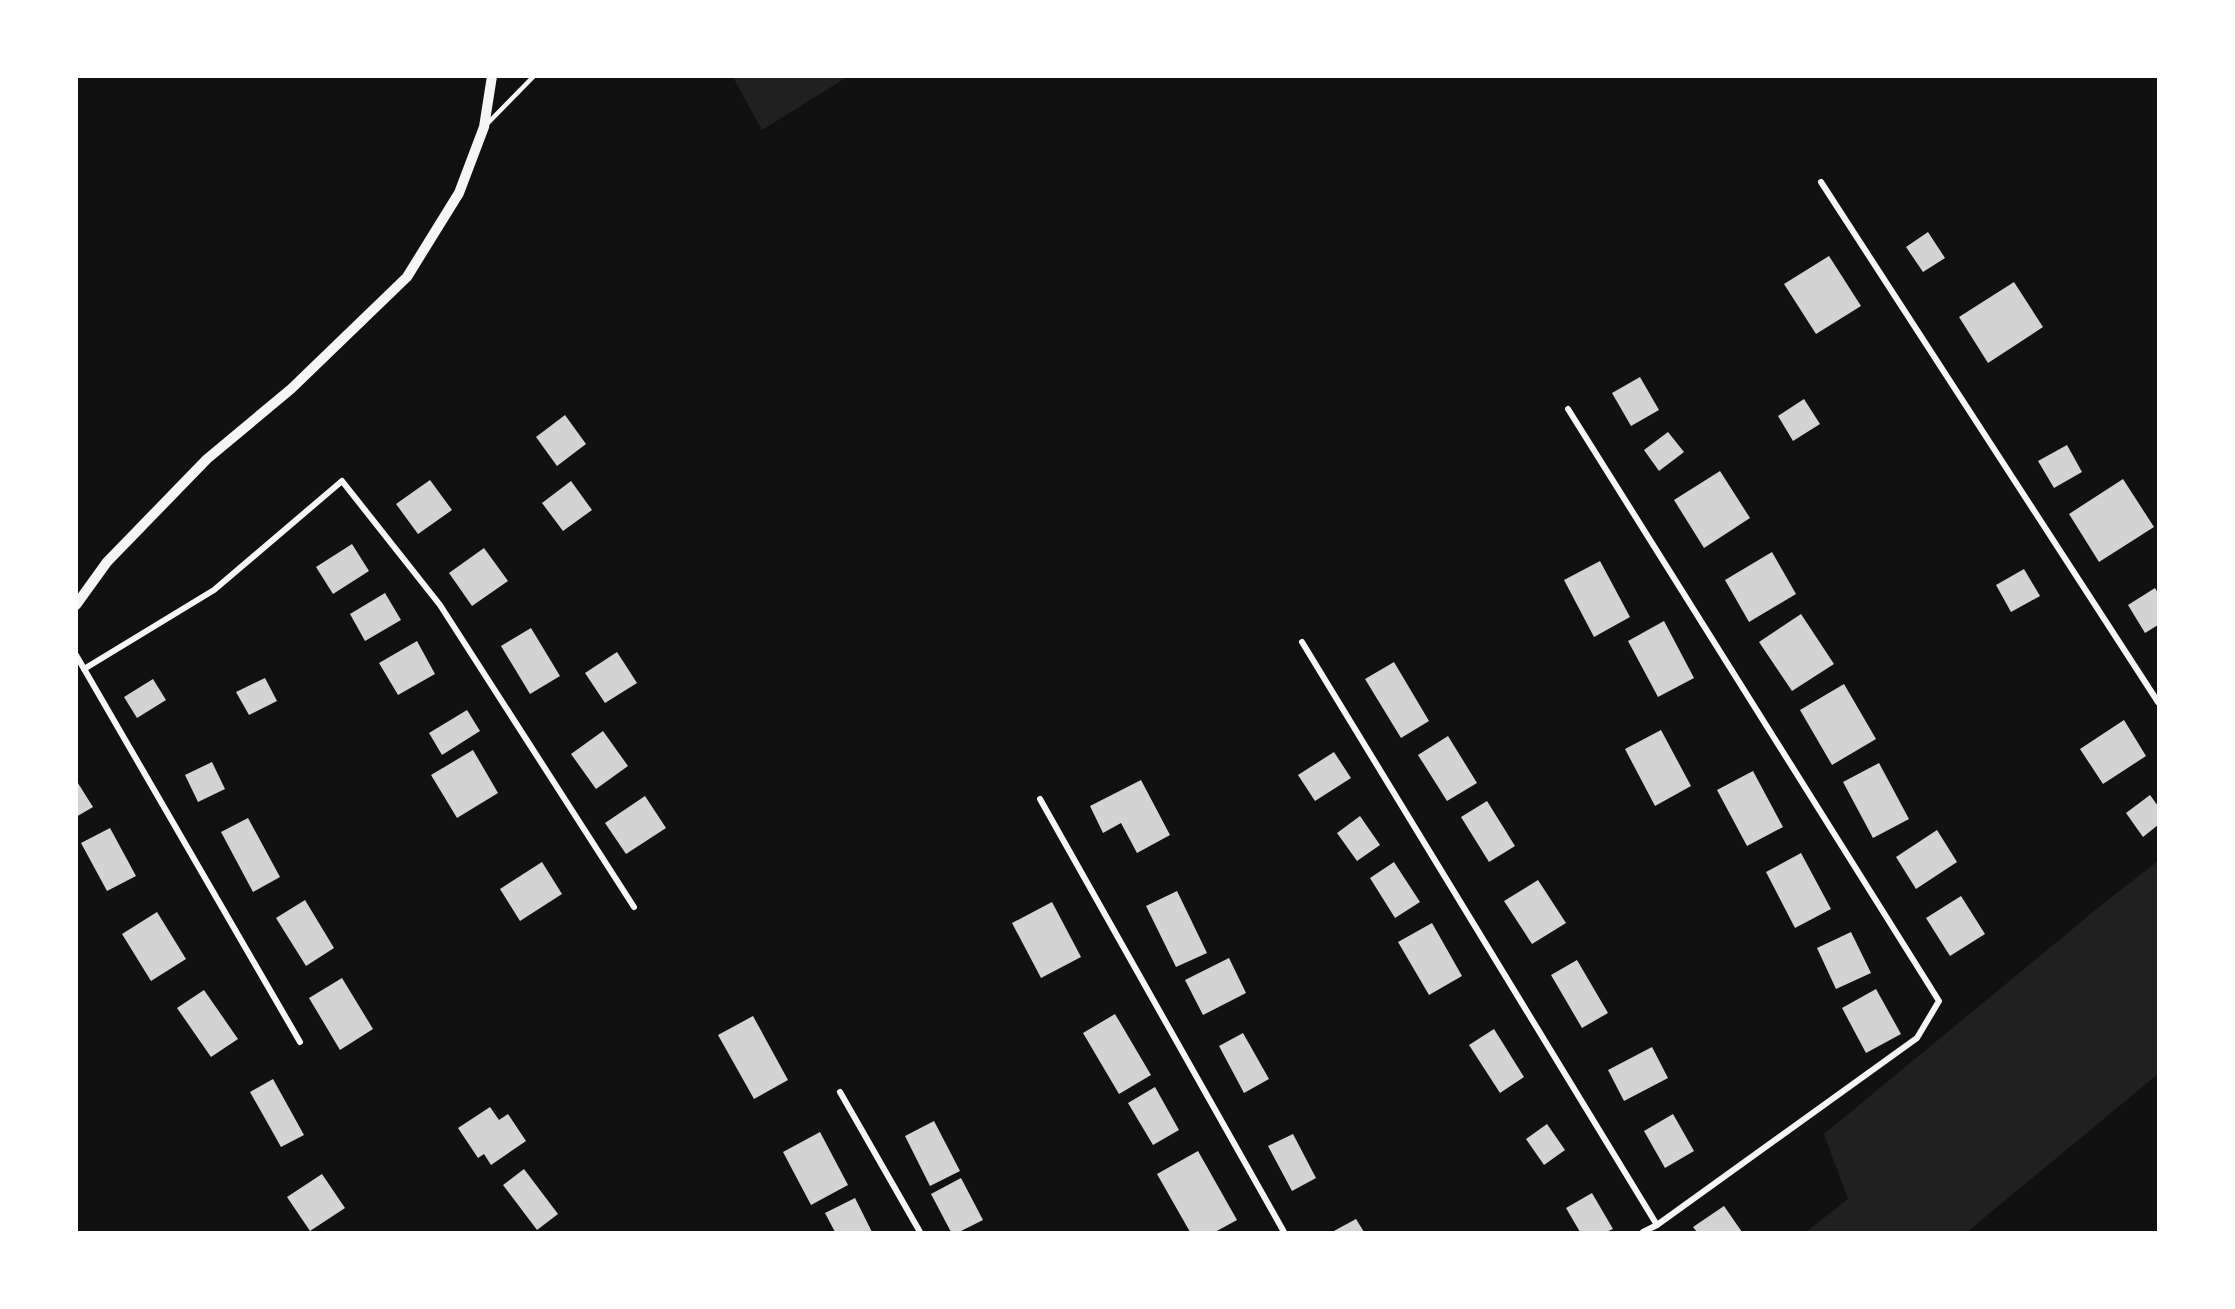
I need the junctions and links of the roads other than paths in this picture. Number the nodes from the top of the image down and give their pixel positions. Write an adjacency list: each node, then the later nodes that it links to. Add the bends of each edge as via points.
1 (492, 76): 3 (street)
2 (534, 76): 3 (lane)
3 (484, 127): 6 (street, via 459,193 407,277 291,389 207,459 107,562)
4 (1821, 182): 10 (street)
5 (1568, 409): 15 (street, via 1940,1001 1917,1038)
6 (76, 605)
7 (1302, 642): 15 (street)
8 (76, 656): 9 (street)
9 (84, 669): 12 (street, via 214,590 342,481 440,605); 13 (street)
10 (2158, 702)
11 (1040, 799): 17 (street)
12 (634, 907)
13 (300, 1042)
14 (840, 1092): 16 (street)
15 (1658, 1225): 18 (street)
16 (920, 1233)
17 (1284, 1233)
18 (1643, 1233)

